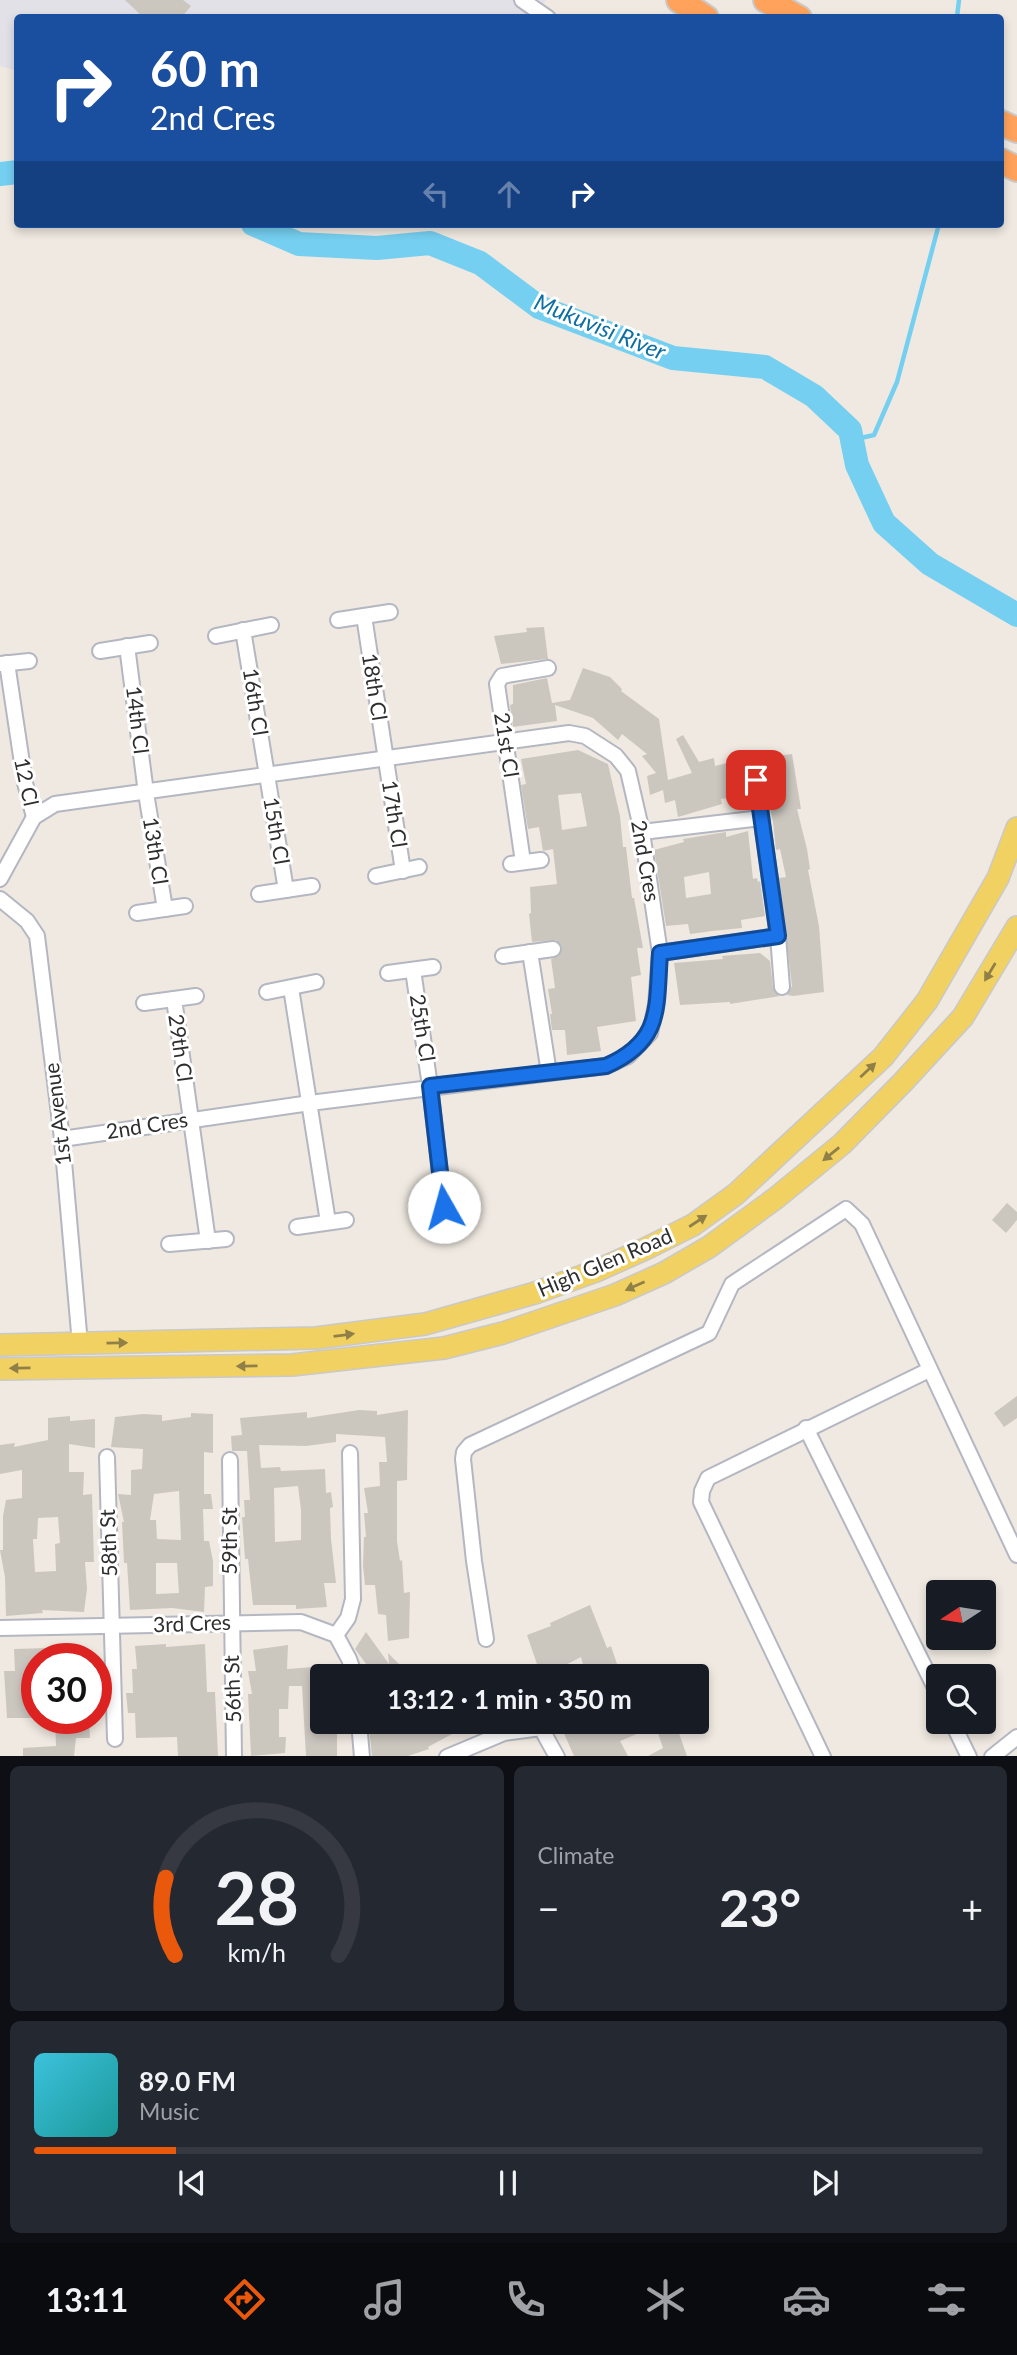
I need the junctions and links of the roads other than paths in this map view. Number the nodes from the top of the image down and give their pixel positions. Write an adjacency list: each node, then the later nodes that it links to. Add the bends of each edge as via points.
1 (522, 0): 4 (street)
2 (679, 0): 5 (highway)
3 (765, 0): 6 (highway)
4 (542, 14)
5 (700, 14)
6 (791, 14)
7 (390, 612): 8 (street)
8 (364, 616): 9 (street); 20 (street, 18th Cl)
9 (338, 620)
10 (271, 625): 11 (street)
11 (243, 630): 12 (street); 21 (street, 16th Cl)
12 (216, 636)
13 (150, 643): 14 (street)
14 (127, 646): 15 (street); 23 (street, 14th Cl)
15 (100, 651)
16 (29, 661): 17 (street)
17 (3, 664): 24 (street, 12 Cl)
18 (548, 668): 19 (street, 21st Cl, via 498,679)
19 (506, 742): 20 (street, 2nd Cres); 27 (street, 2nd Cres, via 569,733 585,736 616,756 628,771); 28 (street, 21st Cl, via 517,863)
20 (385, 757): 21 (street, 2nd Cres); 30 (street, 17th Cl)
21 (267, 773): 23 (street, 2nd Cres); 34 (street, 15th Cl)
22 (756, 780): 25 (street)
23 (146, 793): 24 (street, 2nd Cres, via 55,804); 38 (street, 13th Cl)
24 (34, 817): 32 (street)
25 (761, 818): 27 (street); 41 (street)
26 (1017, 828): 70 (main road, High Glen Road, one-way to 26, via 316,1338 425,1324 596,1271 693,1224 736,1194 883,1057 927,1001 998,878)
27 (642, 832): 44 (street, 2nd Cres)
28 (541, 860)
29 (419, 867): 30 (street)
30 (404, 872): 31 (street)
31 (376, 876)
32 (0, 879)
33 (312, 886): 34 (street)
34 (286, 890): 35 (street)
35 (259, 894)
36 (0, 899): 60 (street, 1st Avenue, via 27,921 37,936)
37 (185, 906): 38 (street)
38 (165, 909): 39 (street)
39 (137, 913)
40 (1017, 927): 72 (main road, High Glen Road, one-way to 72, via 963,1017 842,1144 709,1247 615,1295 444,1348 335,1362)
41 (778, 936): 44 (street); 50 (street)
42 (553, 949): 43 (street)
43 (530, 952): 45 (street); 56 (street)
44 (660, 953): 56 (street, 2nd Cres, via 650,1033 628,1056 606,1066)
45 (503, 956)
46 (433, 967): 47 (street)
47 (413, 970): 48 (street); 57 (street, 25th Cl)
48 (387, 973)
49 (316, 982): 51 (street)
50 (782, 987)
51 (291, 988): 52 (street); 58 (street)
52 (267, 992)
53 (196, 996): 54 (street, 29th Cl)
54 (173, 999): 55 (street); 59 (street, 29th Cl)
55 (144, 1003)
56 (549, 1073): 57 (street, 2nd Cres)
57 (430, 1086): 58 (street, 2nd Cres); 62 (street, 25th Cl)
58 (310, 1102): 59 (street, 2nd Cres); 65 (street)
59 (190, 1119): 60 (street, 2nd Cres); 68 (street, 29th Cl)
60 (62, 1139): 70 (street, 1st Avenue)
61 (460, 1205): 62 (street)
62 (444, 1207): 63 (street)
63 (419, 1210)
64 (346, 1220): 65 (street)
65 (328, 1222): 66 (street)
66 (297, 1227)
67 (226, 1239): 68 (street)
68 (208, 1241): 69 (street)
69 (169, 1244)
70 (80, 1344): 71 (main road, High Glen Road)
71 (0, 1345)
72 (0, 1368)
73 (929, 1370): 74 (street); 78 (street); 83 (street, via 862,1224 846,1209 732,1284 709,1333 470,1445 464,1452)
74 (806, 1429): 85 (street); 94 (street, via 709,1478 701,1502)
75 (350, 1453): 82 (street, via 353,1599 348,1618)
76 (107, 1457): 81 (street, 58th St)
77 (230, 1460): 79 (street, 59th St)
78 (1017, 1555)
79 (231, 1623): 81 (street, 3rd Cres); 82 (street, 3rd Cres, via 301,1622); 90 (street, 56th St)
80 (0, 1628): 81 (street, 3rd Cres)
81 (111, 1628): 89 (street, 58th St)
82 (336, 1635): 84 (street)
83 (486, 1639)
84 (351, 1664)
85 (926, 1670)
86 (360, 1734): 91 (street)
87 (958, 1734): 95 (street)
88 (1017, 1737): 96 (street)
89 (116, 1739)
90 (234, 1756)
91 (362, 1756)
92 (447, 1756): 93 (street, via 504,1733 541,1728)
93 (557, 1756)
94 (823, 1756)
95 (969, 1756)
96 (992, 1756)

